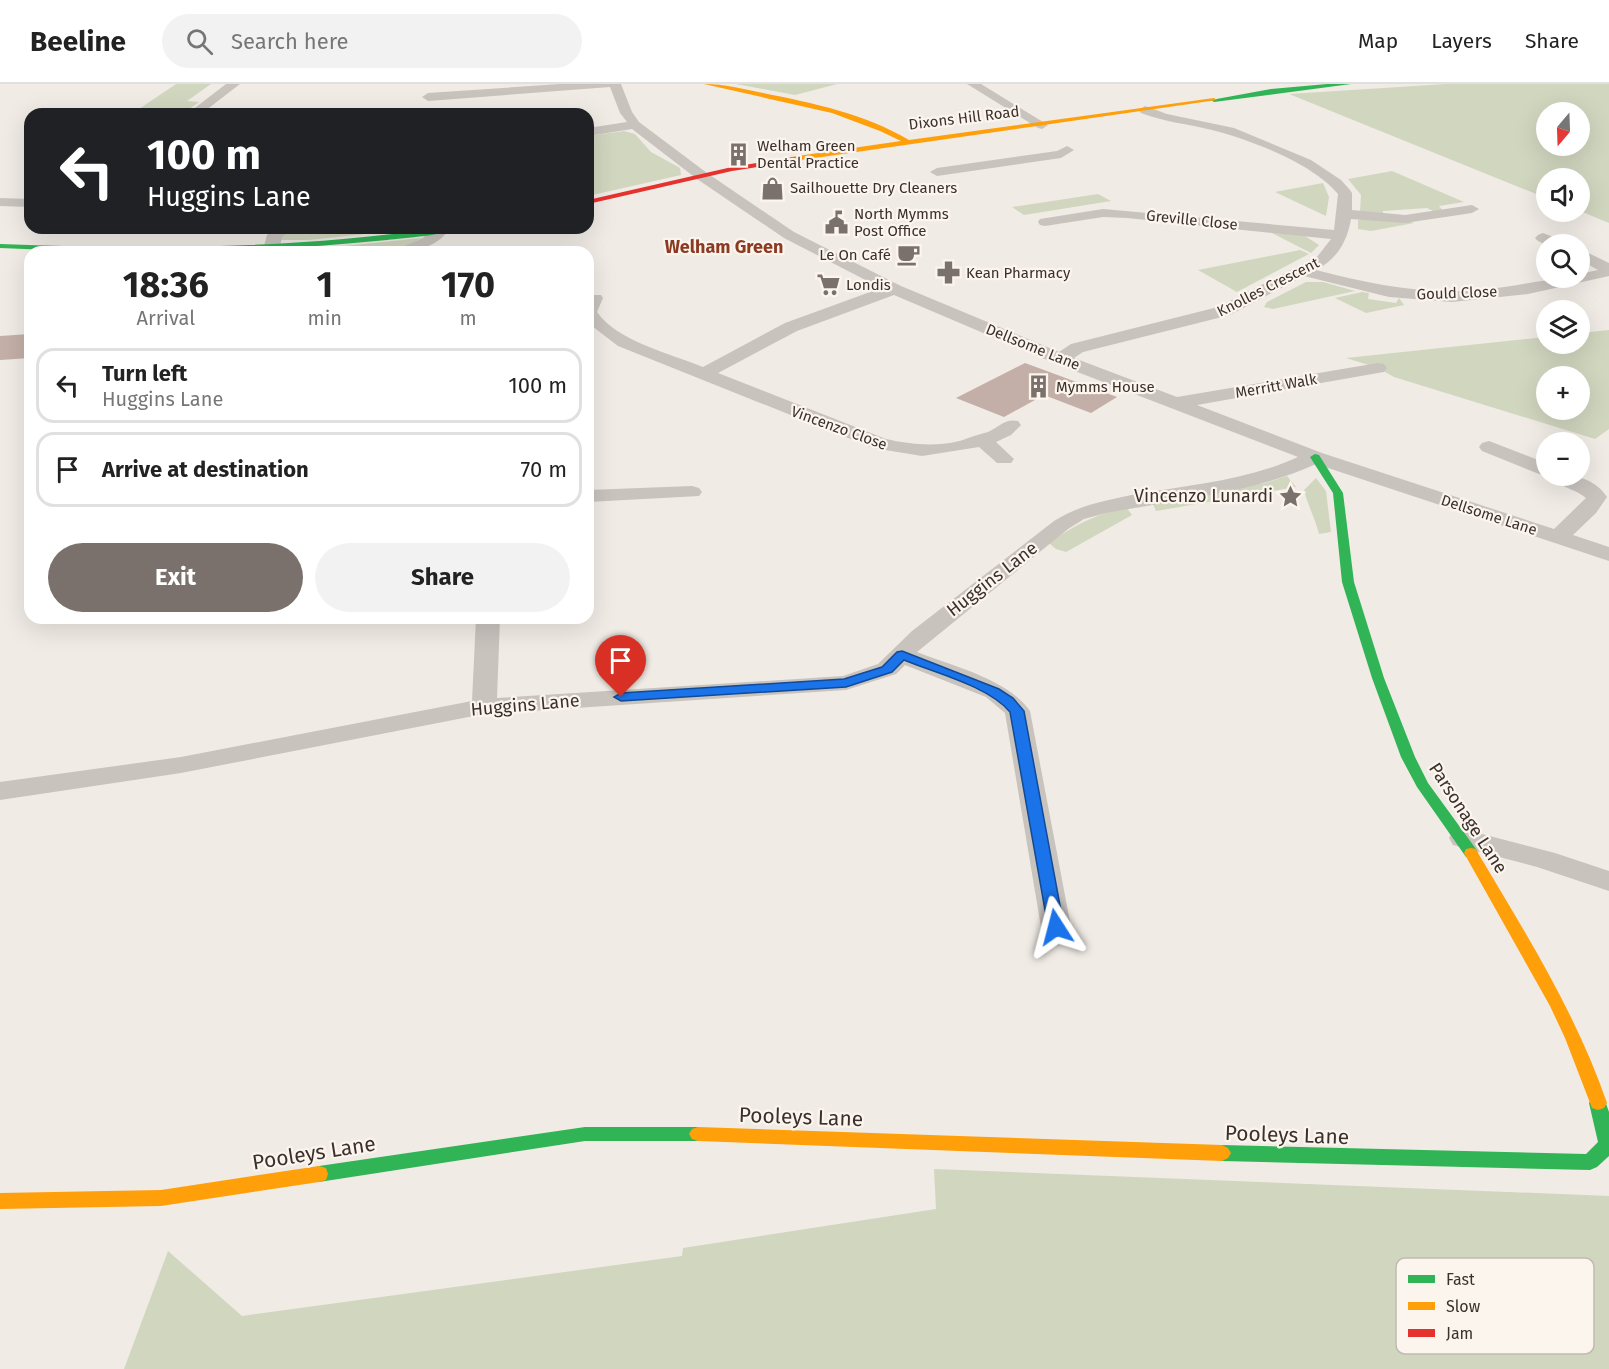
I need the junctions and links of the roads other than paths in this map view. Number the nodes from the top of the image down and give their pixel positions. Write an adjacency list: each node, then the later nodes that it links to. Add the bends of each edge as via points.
1 (234, 84): 9 (street)
2 (610, 84): 8 (street)
3 (615, 84): 11 (street, Dellsome Lane)
4 (707, 84): 14 (street, via 824,109 882,128)
5 (973, 84): 13 (street)
6 (1348, 84): 7 (street, Dixons Hill Road)
7 (1303, 85): 10 (street, Dixons Hill Road)
8 (428, 98)
9 (201, 108)
10 (1145, 110): 13 (street, Dixons Hill Road); 21 (street, Knolles Crescent, via 1167,119 1236,133 1318,168 1345,193)
11 (635, 125): 12 (street); 16 (street, Dellsome Lane)
12 (594, 131)
13 (1044, 135): 14 (street, Dixons Hill Road, via 1016,128); 15 (street, via 1067,150)
14 (906, 141): 16 (street, Dixons Hill Road)
15 (937, 172)
16 (702, 176): 17 (street, Dixons Hill Road); 33 (street, Dellsome Lane, via 789,236)
17 (594, 201)
18 (0, 202): 19 (street)
19 (24, 203)
20 (1472, 209): 21 (street, via 1405,219)
21 (1344, 214): 25 (street, Knolles Crescent)
22 (1045, 222): 25 (street, Greville Close, via 1103,213 1127,214)
23 (408, 234): 27 (street)
24 (438, 234): 28 (street)
25 (1339, 235): 32 (street, Knolles Crescent, via 1333,252)
26 (0, 246): 29 (street)
27 (305, 246)
28 (416, 246)
29 (24, 247)
30 (1590, 259): 31 (street, Gould Close)
31 (1609, 269): 32 (street, Gould Close, via 1539,288 1434,297 1371,289)
32 (1303, 271): 35 (street, Knolles Crescent, via 1224,311 1077,348)
33 (895, 289): 35 (street, Dellsome Lane); 37 (street, via 791,327)
34 (594, 320): 37 (street, Vincenzo Close, via 624,342)
35 (1060, 359): 38 (street, Dellsome Lane)
36 (1378, 368): 38 (street, Merritt Walk)
37 (703, 374): 40 (street, Vincenzo Close, via 880,444 922,450)
38 (1175, 403): 43 (street, Dellsome Lane)
39 (1011, 425): 40 (street, Vincenzo Close, via 1003,433)
40 (981, 439): 44 (street)
41 (1489, 447): 45 (street)
42 (1536, 452): 45 (street)
43 (1315, 457): 50 (street, Dellsome Lane); 53 (street, Huggins Lane, via 1265,477 1077,515 920,636); 56 (street, Parsonage Lane, via 1338,493 1348,582 1392,718 1422,784)
44 (1004, 459)
45 (1521, 460): 46 (street)
46 (1536, 466)
47 (1584, 486): 50 (street, via 1598,497)
48 (692, 492): 49 (street)
49 (594, 496)
50 (1557, 538): 51 (street, Dellsome Lane)
51 (1609, 554)
52 (488, 624): 54 (street)
53 (902, 655): 54 (street, Huggins Lane, via 887,669 846,683); 58 (street, via 995,692 1017,711)
54 (484, 706): 55 (street, Huggins Lane, via 181,765)
55 (0, 791)
56 (1463, 838): 57 (street); 59 (street, Parsonage Lane, via 1551,992 1591,1079 1605,1125 1607,1142)
57 (1609, 881)
58 (1056, 927)
59 (1602, 1153): 60 (street, Pooleys Lane, via 1590,1162 1568,1163 655,1132 585,1134 161,1198)
60 (0, 1201)

